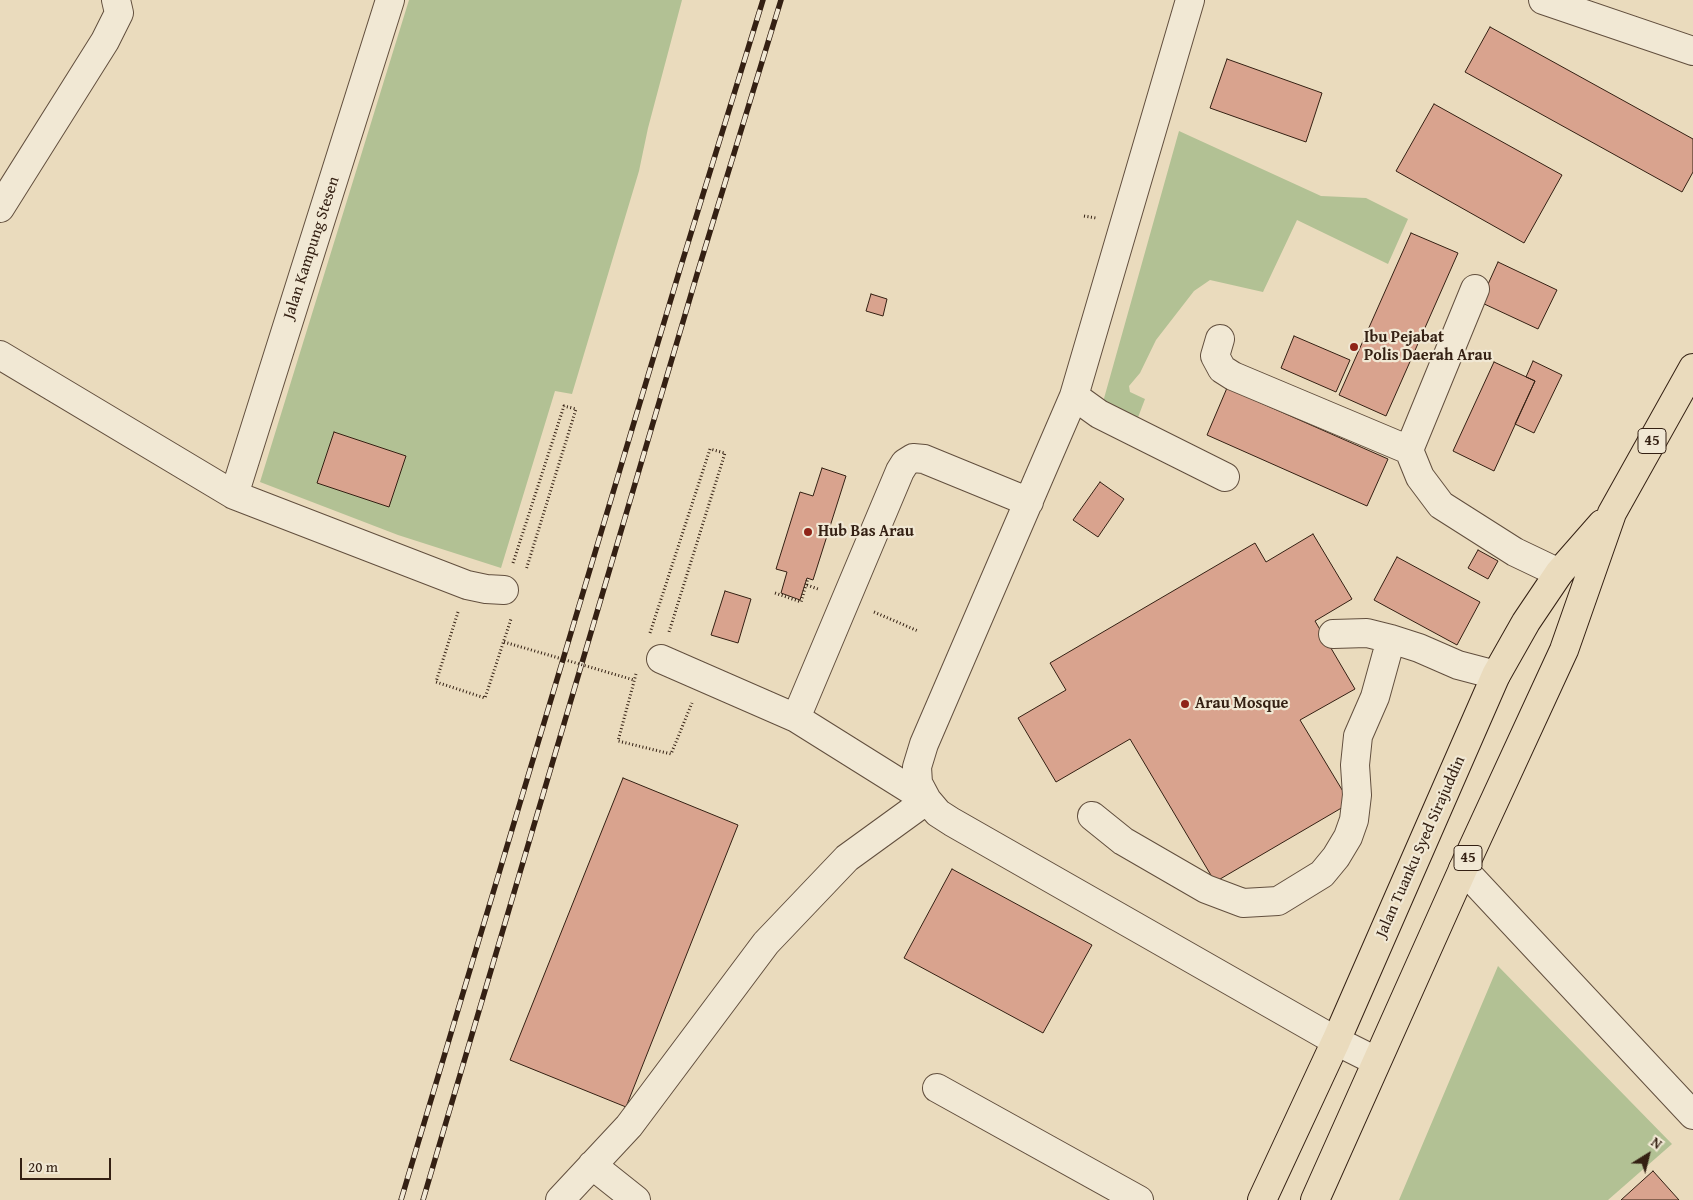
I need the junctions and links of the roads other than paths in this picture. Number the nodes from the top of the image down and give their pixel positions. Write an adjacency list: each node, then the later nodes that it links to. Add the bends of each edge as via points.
1 (116, 0): 6 (street, via 119,13 104,41)
2 (390, 0): 14 (street, Jalan Kampung Stesen)
3 (1190, 0): 11 (street)
4 (1543, 0): 5 (street)
5 (1693, 51)
6 (0, 208)
7 (1475, 289): 12 (street)
8 (1220, 339): 12 (street, via 1215,356 1222,369 1233,376)
9 (0, 355): 14 (street)
10 (1693, 368): 16 (highway, Jalan Tuanku Syed Sirajuddin / 45)
11 (1074, 396): 13 (street, via 1100,414); 15 (street)
12 (1409, 450): 17 (street, via 1420,477 1441,505 1515,552)
13 (1225, 478)
14 (234, 495): 18 (street, via 467,585)
15 (1028, 502): 23 (street, via 924,459 914,458 905,463); 24 (street, via 924,744 917,767 918,783)
16 (1612, 513): 17 (highway, Jalan Tuanku Syed Sirajuddin / 45); 26 (highway, Jalan Tuanku Syed Sirajuddin / 45, via 1564,650)
17 (1559, 573): 22 (highway, Jalan Tuanku Syed Sirajuddin / 45)
18 (513, 593)
19 (1333, 634): 20 (street, via 1367,633)
20 (1391, 639): 22 (street, via 1458,665); 25 (street, via 1375,698 1358,736 1355,812 1348,837 1322,874 1278,901 1243,903 1206,889 1123,841)
21 (649, 665): 23 (street, via 704,676)
22 (1496, 675): 27 (highway, Jalan Tuanku Syed Sirajuddin / 45)
23 (796, 718): 24 (street)
24 (927, 800): 27 (street, via 952,822); 31 (street, via 847,858 766,943 629,1126)
25 (1092, 816)
26 (1463, 869): 28 (highway, Jalan Tuanku Syed Sirajuddin / 45); 30 (street)
27 (1336, 1041): 28 (street); 35 (highway, Jalan Tuanku Syed Sirajuddin / 45)
28 (1376, 1061): 36 (highway, Jalan Tuanku Syed Sirajuddin / 45)
29 (937, 1088): 34 (street)
30 (1693, 1115)
31 (592, 1165): 32 (street); 33 (street)
32 (560, 1200)
33 (636, 1200)
34 (1139, 1200)
35 (1262, 1200)
36 (1315, 1200)

